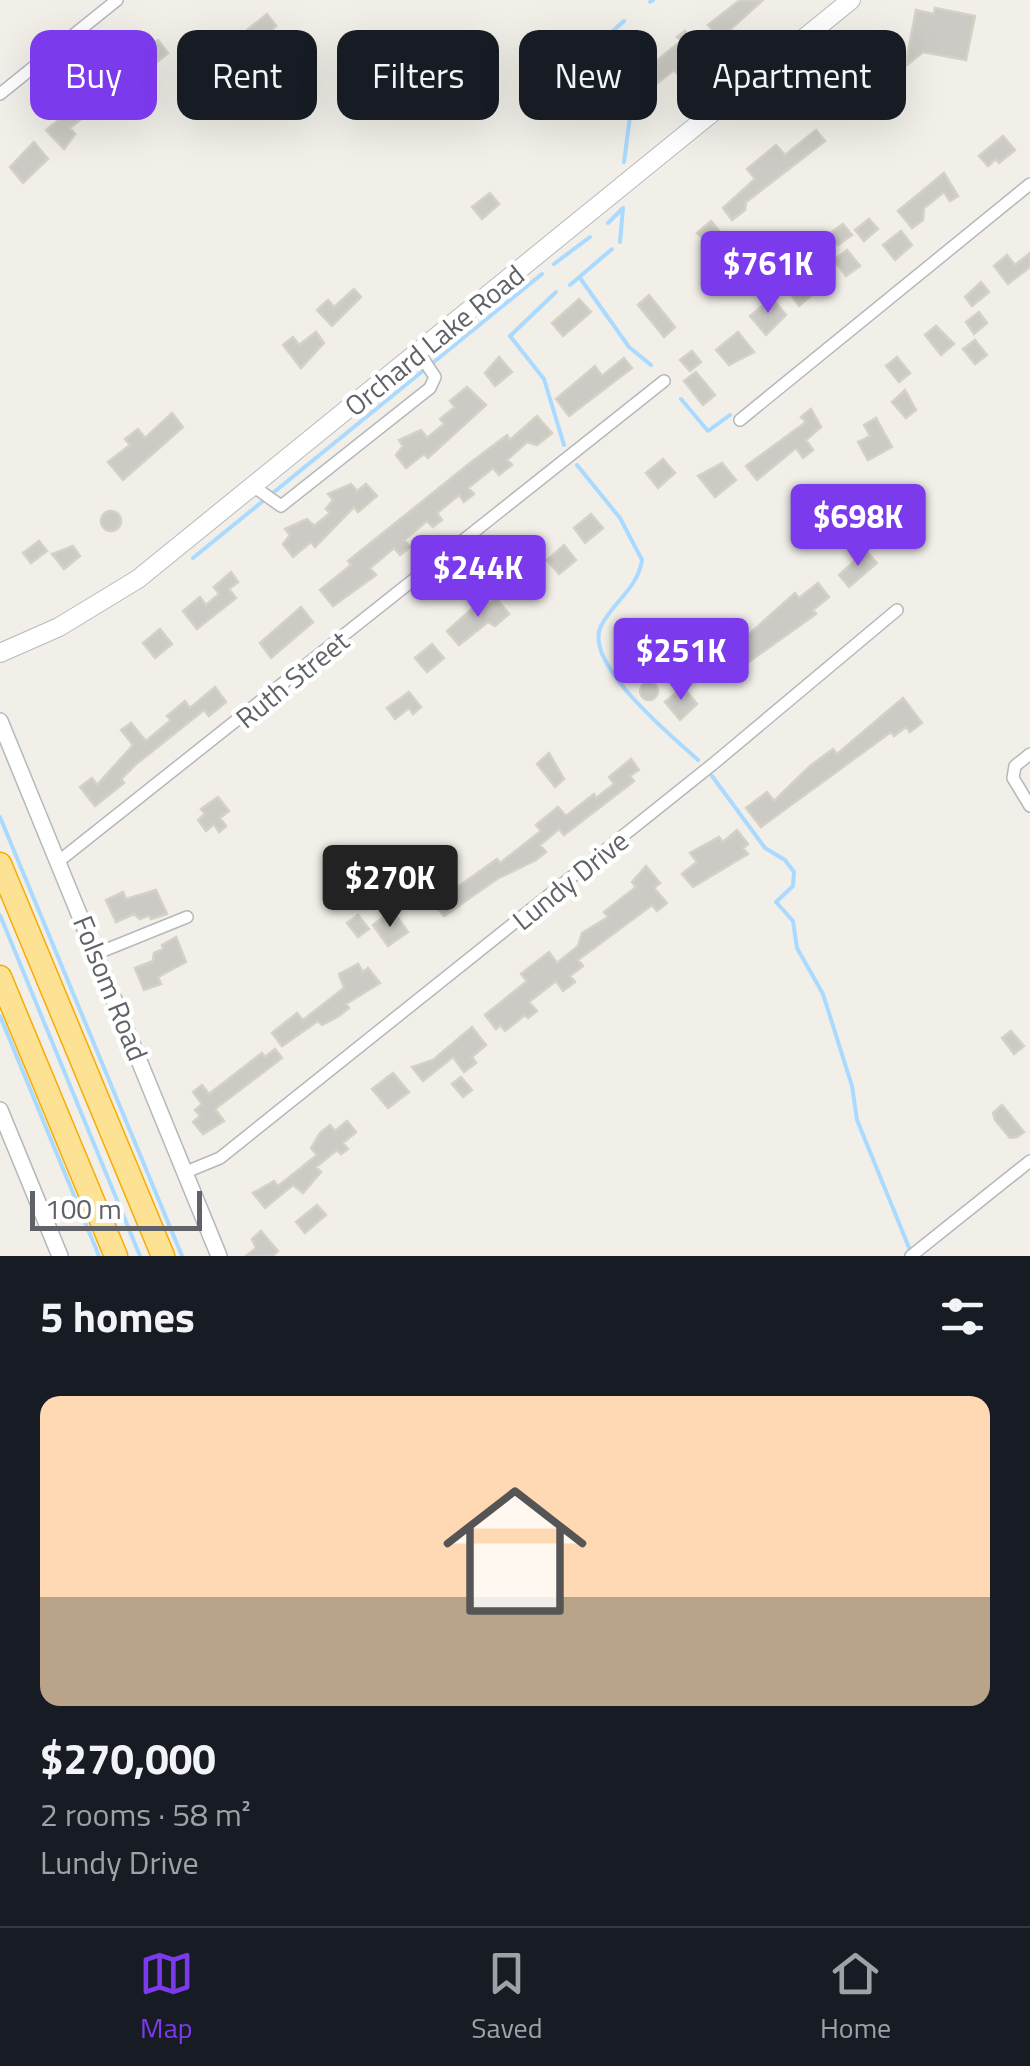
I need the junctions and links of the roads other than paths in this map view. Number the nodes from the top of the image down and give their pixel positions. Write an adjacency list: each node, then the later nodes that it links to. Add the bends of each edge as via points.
1 (117, 0): 3 (street)
2 (851, 0): 5 (main road, Orchard Lake Road)
3 (0, 94)
4 (1030, 184): 7 (street)
5 (419, 352): 8 (main road, Orchard Lake Road); 8 (street, via 436,384 281,506)
6 (664, 382): 14 (street, Ruth Street)
7 (740, 420)
8 (253, 486): 10 (main road, Orchard Lake Road, via 116,595)
9 (897, 610): 21 (street, Lundy Drive, via 220,1158)
10 (0, 653)
11 (0, 721): 14 (street, Folsom Road)
12 (1030, 754): 13 (street, via 1015,766 1018,792)
13 (1030, 806)
14 (59, 861): 17 (street, Folsom Road)
15 (0, 864): 24 (highway)
16 (187, 916): 17 (street)
17 (98, 953): 21 (street, Folsom Road)
18 (0, 977): 23 (highway)
19 (0, 1110): 22 (street)
20 (1030, 1161): 26 (street)
21 (186, 1172): 25 (street, Folsom Road)
22 (60, 1256)
23 (116, 1256)
24 (163, 1256)
25 (219, 1256)
26 (911, 1256)

